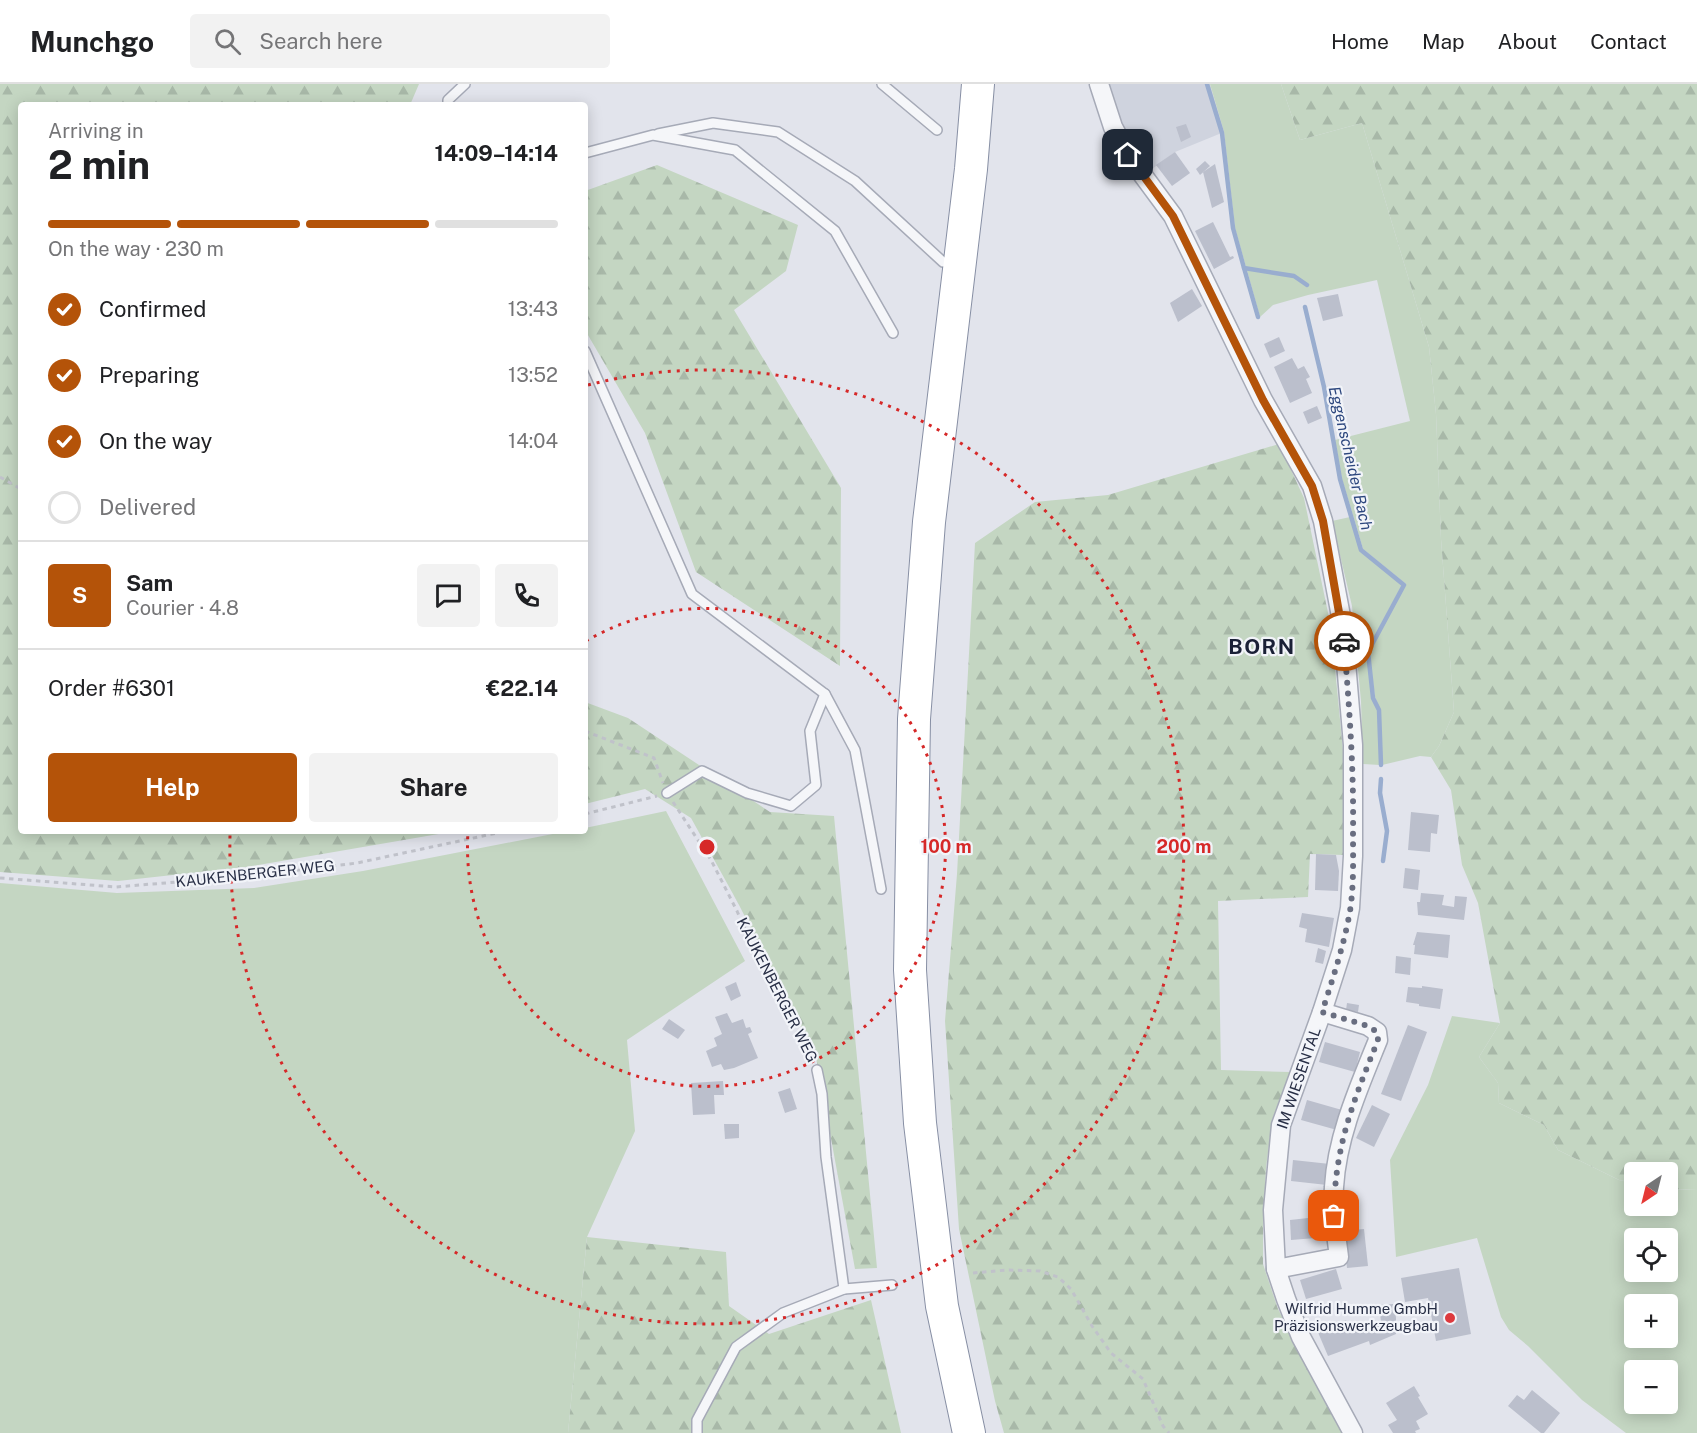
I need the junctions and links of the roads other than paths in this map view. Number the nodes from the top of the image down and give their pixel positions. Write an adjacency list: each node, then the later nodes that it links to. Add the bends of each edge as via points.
1 (465, 84): 6 (lane)
2 (882, 84): 7 (lane)
3 (978, 84): 13 (highway)
4 (992, 84): 13 (highway)
5 (1099, 84): 17 (street, IM WIESENTAL, via 1113,128 1173,216 1263,400 1312,486 1323,521 1343,627 1354,788 1350,908)
6 (448, 102)
7 (937, 130)
8 (653, 135): 9 (lane); 10 (lane, via 713,123 778,132 855,181); 11 (lane, via 735,150 835,231)
9 (588, 152)
10 (942, 262)
11 (893, 333)
12 (588, 358): 14 (lane, via 692,594)
13 (956, 381): 23 (highway, via 929,522 914,719 910,970 920,1123 942,1305); 24 (highway, via 931,725 928,996 934,1127 952,1270)
14 (825, 694): 15 (lane, via 810,731 816,785 790,806 747,793 702,771); 16 (lane, via 855,750)
15 (667, 793)
16 (881, 889)
17 (1322, 1012): 19 (street, IM WIESENTAL, via 1281,1125 1273,1210); 19 (street, via 1368,1026 1377,1032 1378,1040 1350,1113 1336,1166 1334,1216 1339,1257)
18 (817, 1070): 21 (lane, KAUKENBERGER WEG)
19 (1276, 1269): 25 (street, IM WIESENTAL, via 1301,1337)
20 (892, 1285): 21 (lane)
21 (844, 1289): 22 (lane, via 783,1313 735,1347 697,1420)
22 (697, 1433)
23 (969, 1433)
24 (984, 1433)
25 (1353, 1433)

